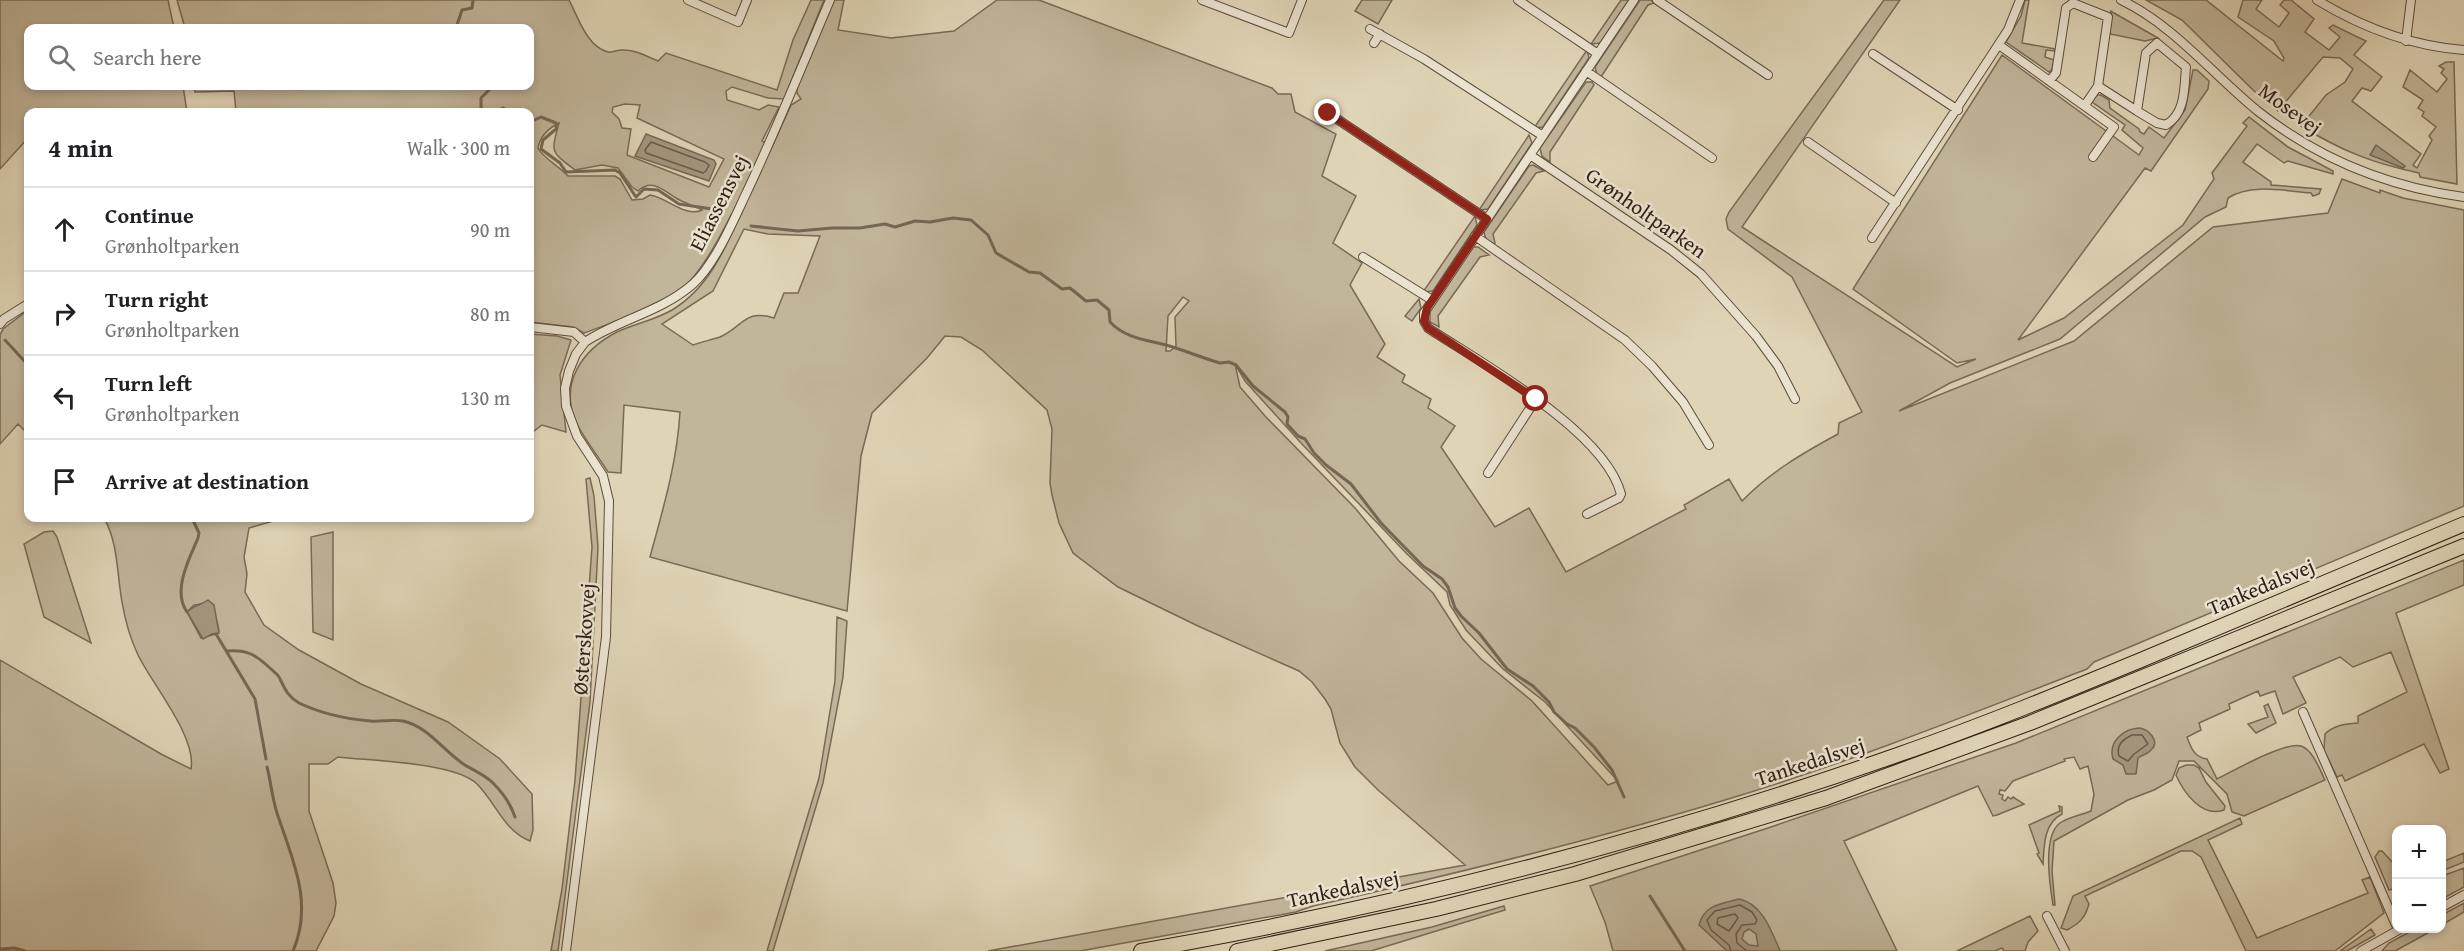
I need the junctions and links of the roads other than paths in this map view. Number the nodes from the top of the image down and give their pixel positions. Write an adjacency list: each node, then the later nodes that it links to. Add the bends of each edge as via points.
1 (688, 0): 2 (street, via 738,21)
2 (747, 0)
3 (830, 0): 44 (street, Eliassensvej, via 726,238 695,282 670,302 603,330)
4 (1202, 0): 5 (street, via 1289,33)
5 (1302, 0)
6 (1518, 0): 19 (street)
7 (1634, 0): 19 (street)
8 (1657, 0): 22 (street)
9 (2020, 0): 17 (street)
10 (2121, 0): 34 (street, Mosevej, via 2159,24 2259,112 2306,144 2339,162 2402,186)
11 (2318, 0): 15 (street, via 2369,28)
12 (2411, 0): 15 (street)
13 (1370, 29): 14 (street)
14 (1380, 34): 16 (street); 29 (street)
15 (2406, 40): 18 (street)
16 (1374, 43)
17 (1999, 45): 23 (street); 26 (street)
18 (2464, 50)
19 (1598, 54): 21 (street)
20 (1874, 54): 26 (street)
21 (1586, 71): 29 (street); 33 (street)
22 (1768, 75)
23 (2050, 80): 24 (street, via 2056,73 2066,8 2073,3 2108,17); 25 (street)
24 (2098, 86): 25 (street); 27 (street)
25 (2085, 105): 32 (street, via 2114,127)
26 (1958, 110): 35 (street)
27 (2137, 111): 27 (street, via 2146,53 2157,43 2186,67 2181,109 2166,125)
28 (1328, 113): 36 (street)
29 (1543, 136): 31 (street)
30 (1808, 142): 35 (street)
31 (1530, 155): 36 (street); 46 (street, Grønholtparken, via 1701,274 1756,336)
32 (2093, 157)
33 (1712, 158)
34 (2464, 197)
35 (1896, 203): 38 (street)
36 (1487, 219): 37 (street)
37 (1475, 236): 40 (street); 47 (street, via 1625,340 1683,402)
38 (1872, 238)
39 (1363, 257): 40 (street)
40 (1432, 300): 45 (street, via 1424,313 1428,328)
41 (24, 306): 42 (street)
42 (0, 324)
43 (534, 327): 44 (street, via 574,332)
44 (585, 342): 59 (street, Østerskovvej, via 569,371 566,406 577,436 603,476 609,501 606,637)
45 (1536, 399): 48 (street); 49 (street, via 1578,431 1619,487 1619,498)
46 (1796, 399)
47 (1709, 445)
48 (1488, 473)
49 (1587, 514)
50 (2464, 524): 60 (highway, Tankedalsvej, via 2032,705 1787,792 1608,847 1381,904)
51 (2464, 546): 61 (highway, Tankedalsvej, via 2030,723 1826,798 1575,874 1436,909)
52 (2303, 712): 55 (street)
53 (2464, 895): 54 (street)
54 (2446, 905)
55 (2392, 912)
56 (2047, 916): 62 (street)
57 (2392, 933): 58 (street)
58 (2372, 948): 63 (street)
59 (566, 951)
60 (1141, 951)
61 (1237, 951)
62 (2065, 951)
63 (2361, 951)

